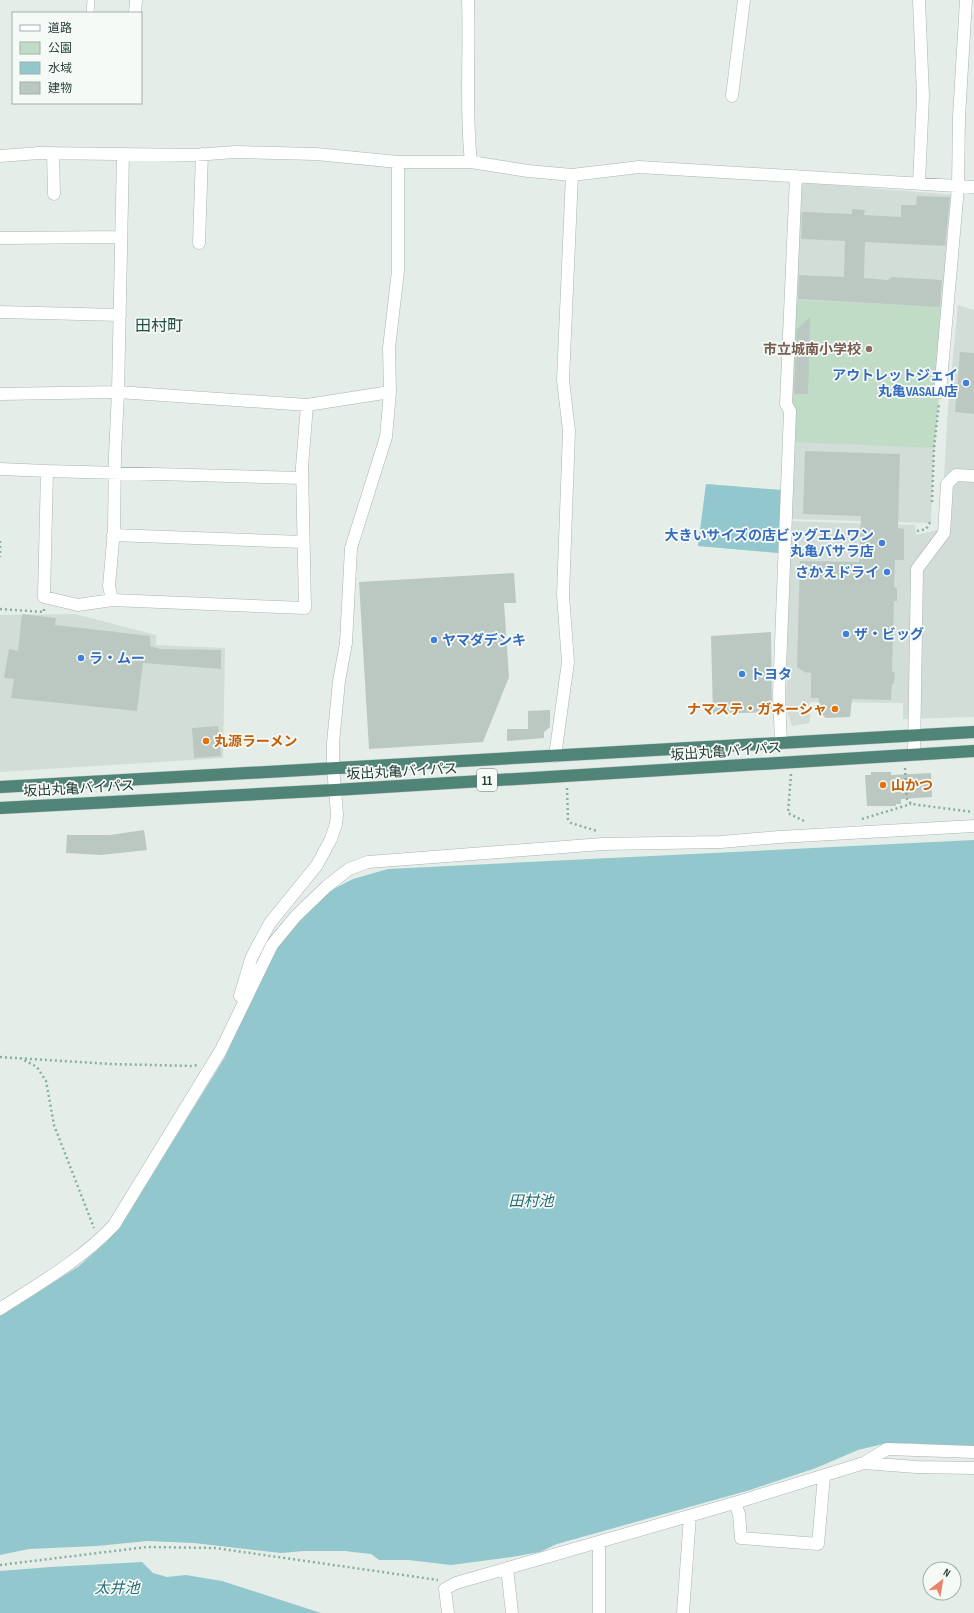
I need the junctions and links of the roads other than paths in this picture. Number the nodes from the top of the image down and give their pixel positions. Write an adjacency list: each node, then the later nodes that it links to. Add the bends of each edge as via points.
1 (91, 0): 7 (lane)
2 (136, 0): 8 (street)
3 (468, 0): 15 (street, via 467,117)
4 (744, 0): 9 (street)
5 (919, 0): 18 (street, via 923,96)
6 (966, 0): 19 (street)
7 (90, 12)
8 (135, 12)
9 (732, 96)
10 (53, 153): 11 (street); 13 (street); 21 (street)
11 (123, 154): 12 (street); 23 (street)
12 (202, 154): 14 (street, via 316,154); 24 (street)
13 (0, 156)
14 (398, 162): 15 (street); 28 (street, via 399,244 389,348)
15 (471, 162): 16 (street)
16 (572, 175): 17 (street, via 639,167); 45 (street, via 563,380 569,431 563,595 568,662)
17 (796, 176): 18 (street); 42 (street, via 786,404 790,411 779,694)
18 (919, 183): 19 (street)
19 (958, 187): 20 (street); 29 (street)
20 (974, 187)
21 (54, 194)
22 (0, 238): 23 (street)
23 (121, 238): 26 (street)
24 (199, 243)
25 (0, 312): 26 (street)
26 (120, 315): 27 (street)
27 (118, 392): 30 (street); 31 (street); 34 (street)
28 (390, 392): 31 (street); 46 (street, via 386,437 351,548 346,643 335,710)
29 (940, 392)
30 (0, 394)
31 (307, 405): 36 (street)
32 (0, 469): 33 (street)
33 (46, 471): 34 (street); 39 (street, via 44,597 78,605)
34 (114, 473): 36 (street); 37 (street)
35 (974, 476): 41 (street, via 956,475 947,484 944,533 917,569)
36 (302, 478): 38 (street)
37 (113, 535): 38 (street); 39 (street, via 109,586)
38 (303, 542): 39 (street, via 304,608)
39 (112, 600)
40 (974, 732): 41 (highway, 坂出丸亀バイパス / 11)
41 (914, 735): 42 (highway, 坂出丸亀バイパス / 11); 44 (street)
42 (781, 743): 45 (highway, 坂出丸亀バイパス / 11)
43 (974, 751): 44 (highway, 坂出丸亀バイパス / 11)
44 (909, 755): 48 (highway, 坂出丸亀バイパス / 11)
45 (555, 756): 46 (highway, 坂出丸亀バイパス / 11)
46 (333, 768): 47 (highway, 坂出丸亀バイパス / 11); 48 (street)
47 (0, 787)
48 (335, 790): 49 (highway, 坂出丸亀バイパス / 11); 51 (street, via 337,814 331,839 317,865 270,923 258,945 240,996)
49 (0, 808)
50 (974, 826): 51 (street, via 721,842 609,844 375,861 349,869 295,917 272,945)
51 (240, 1010): 52 (street, via 221,1050 114,1225 67,1266)
52 (0, 1309)
53 (974, 1452): 54 (street, via 887,1449)
54 (864, 1464): 55 (street); 56 (street)
55 (974, 1468)
56 (824, 1476): 57 (street); 57 (street, via 818,1544 741,1538 739,1514)
57 (735, 1503): 58 (street)
58 (690, 1516): 59 (street); 64 (street)
59 (599, 1542): 60 (street); 63 (street)
60 (507, 1568): 61 (street, via 456,1583 445,1589); 62 (street)
61 (448, 1613)
62 (512, 1613)
63 (599, 1613)
64 (683, 1613)

